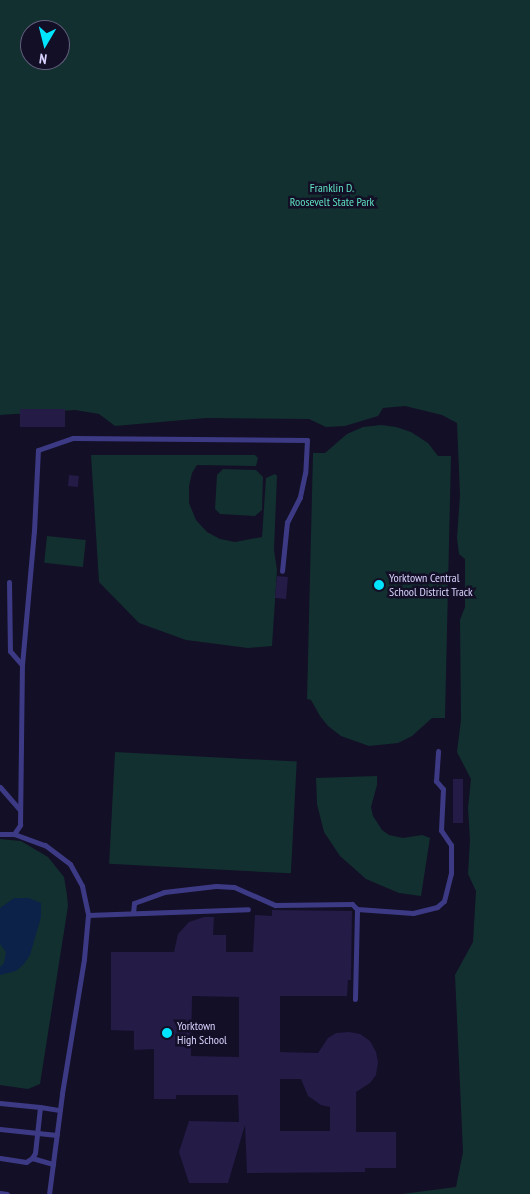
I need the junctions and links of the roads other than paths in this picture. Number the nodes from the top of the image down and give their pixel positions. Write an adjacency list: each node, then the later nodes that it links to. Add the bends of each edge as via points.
1 (282, 571): 3 (lane, via 287,522 300,497 305,474 307,440 73,438 38,450)
2 (10, 582): 3 (lane, via 10,651)
3 (22, 665): 6 (lane)
4 (438, 751): 10 (lane, via 436,780 443,790 441,830 451,845 451,873 444,901 437,907 413,913)
5 (0, 787): 6 (lane)
6 (20, 811): 8 (lane, via 20,825)
7 (0, 834): 8 (lane)
8 (14, 834): 12 (lane, via 45,845 70,864 82,886)
9 (248, 909): 11 (lane)
10 (358, 909): 11 (lane, via 352,904 275,905 234,887 216,886 164,892 134,903); 13 (lane)
11 (133, 912): 12 (lane)
12 (88, 915): 16 (lane)
13 (355, 999)
14 (0, 1103): 15 (lane)
15 (40, 1107): 16 (lane); 18 (lane)
16 (60, 1110): 19 (lane)
17 (0, 1129): 18 (lane)
18 (38, 1132): 19 (lane); 21 (lane)
19 (57, 1135): 22 (lane)
20 (0, 1158): 21 (lane, via 26,1162)
21 (32, 1158): 22 (lane)
22 (53, 1164): 25 (lane)
23 (0, 1193): 24 (lane)
24 (6, 1194)
25 (49, 1194)

